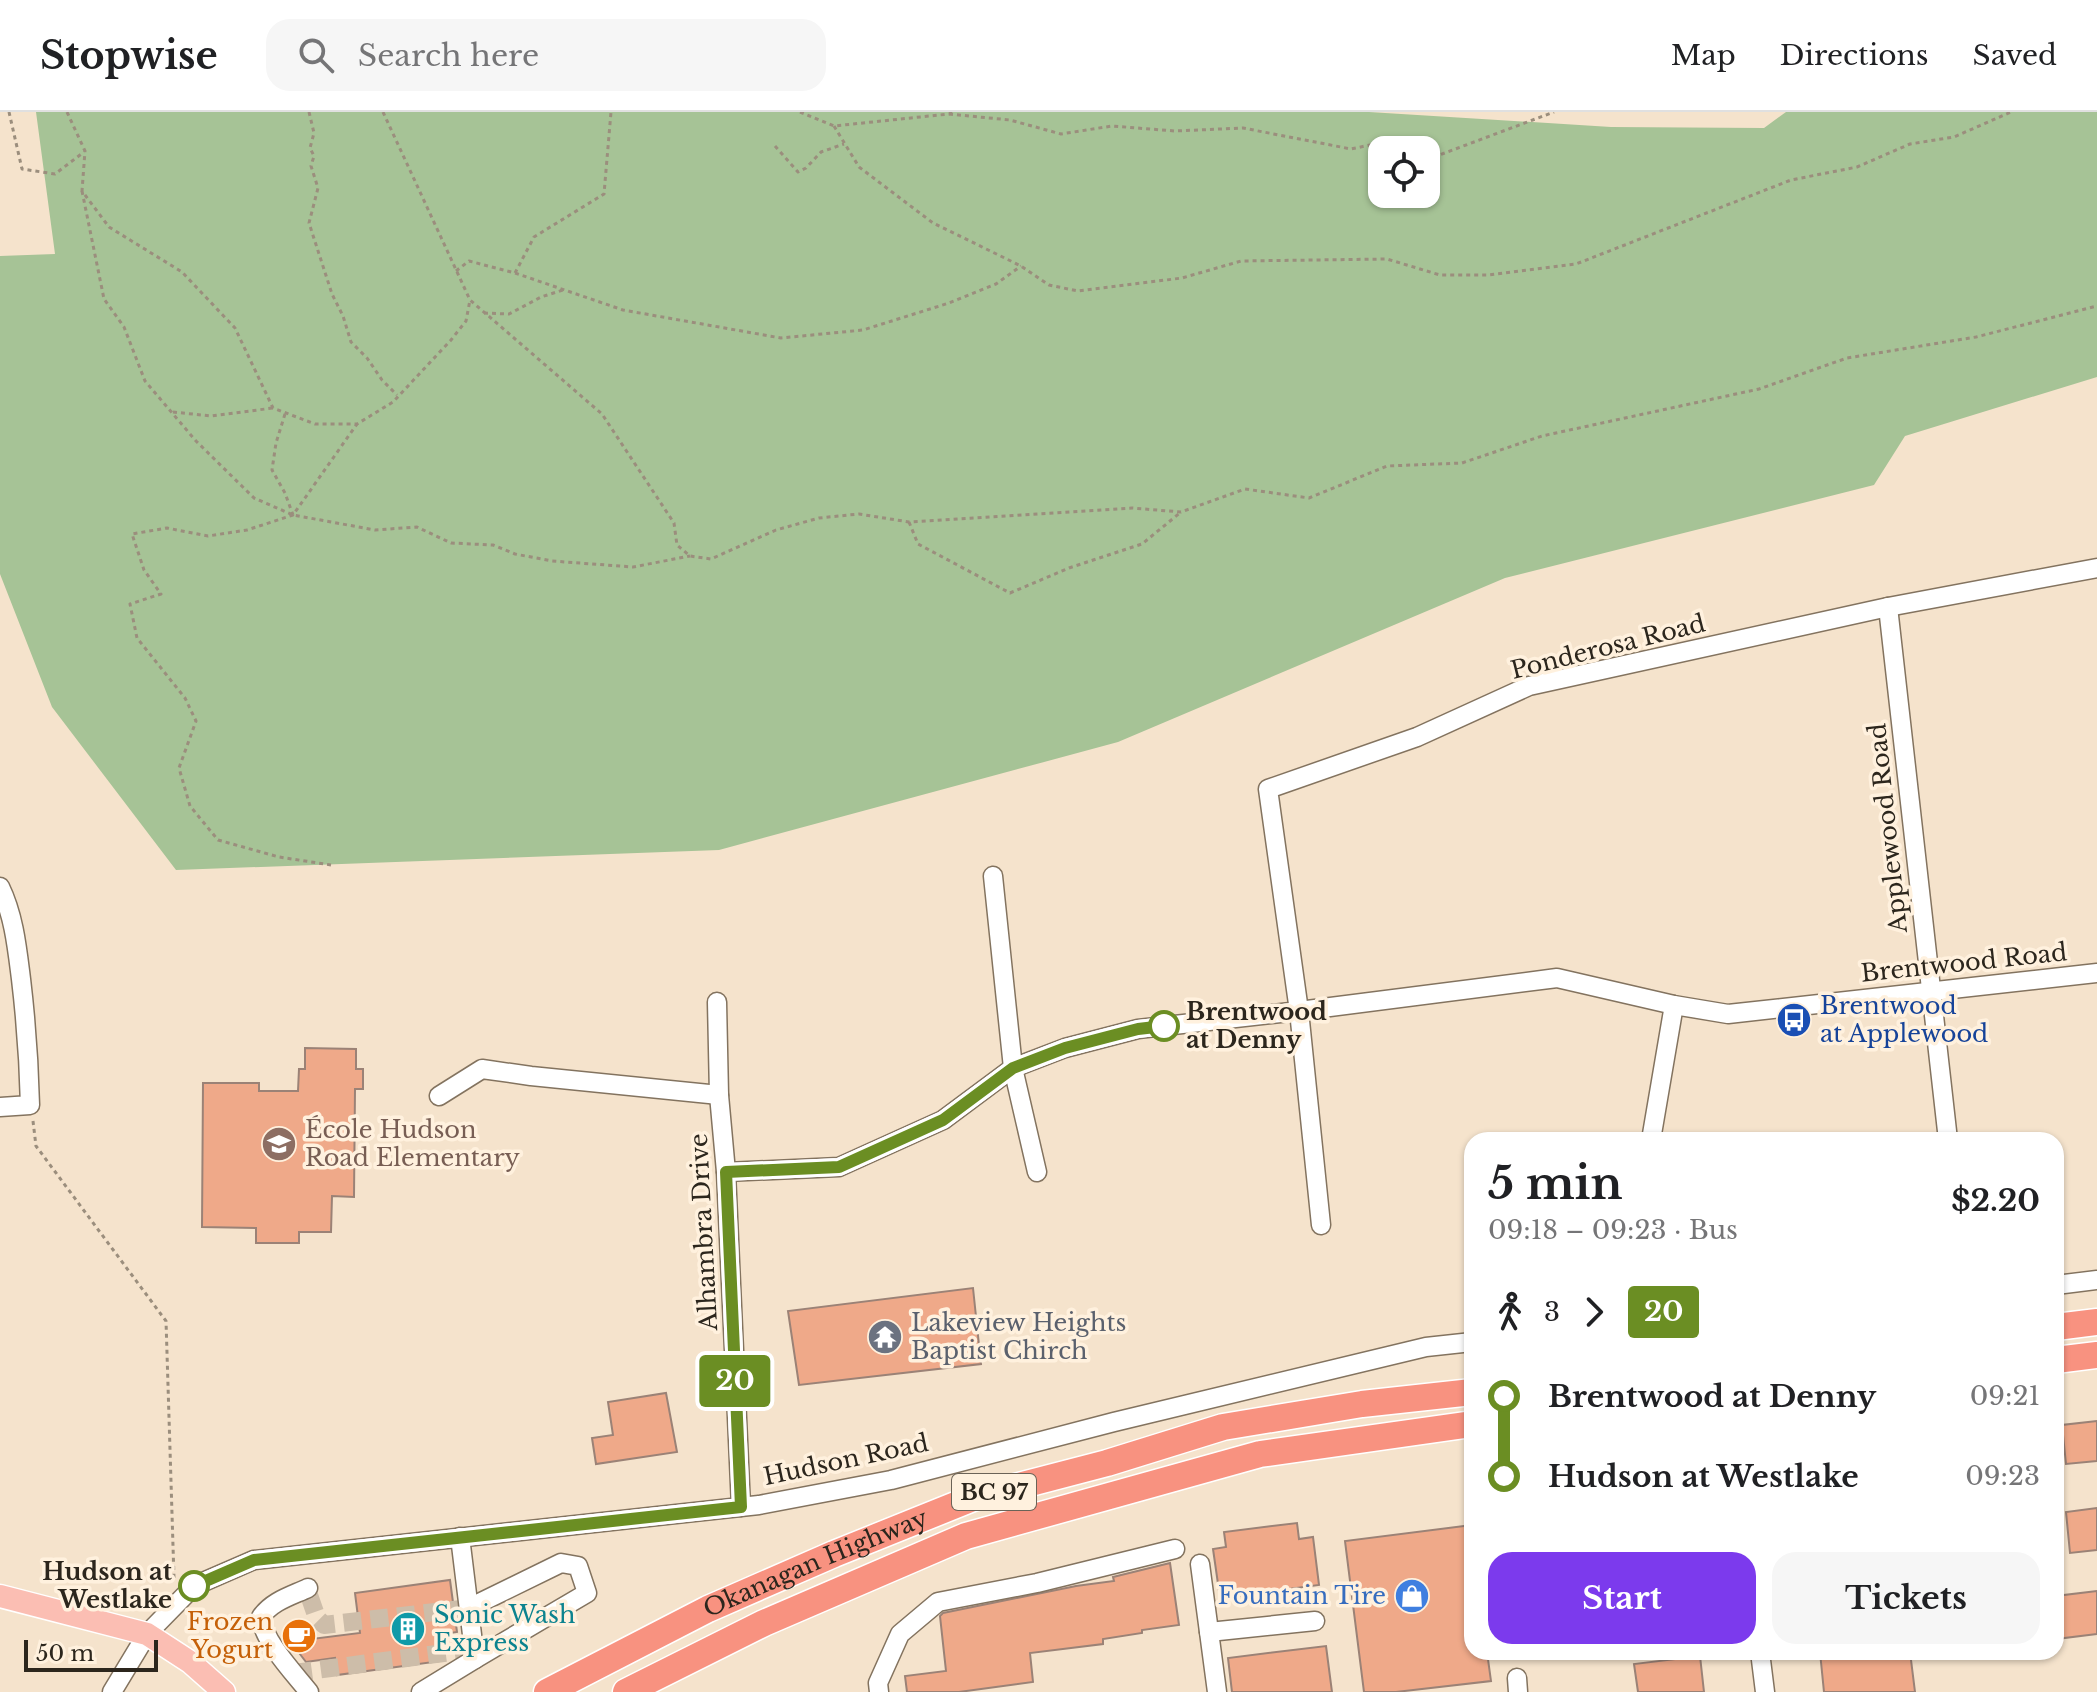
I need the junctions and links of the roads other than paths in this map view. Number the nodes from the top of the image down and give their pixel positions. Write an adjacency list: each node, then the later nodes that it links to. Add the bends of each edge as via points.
1 (2097, 568): 2 (street, Ponderosa Road)
2 (1888, 607): 6 (street, Applewood Road); 9 (street, Ponderosa Road, via 1529,686 1417,737 1268,789)
3 (993, 876): 10 (street)
4 (0, 887): 13 (street, via 16,937 30,1105)
5 (2097, 973): 6 (street, Brentwood Road)
6 (1929, 991): 8 (street, Brentwood Road, via 1728,1014); 15 (street, Applewood Road)
7 (717, 1002): 11 (street, Alhambra Drive)
8 (1674, 1005): 9 (street, Brentwood Road, via 1557,978); 14 (street)
9 (1299, 1011): 10 (street, Brentwood Road, via 1138,1029); 18 (street)
10 (1013, 1068): 16 (street, Brentwood Road, via 943,1120 839,1167); 17 (street)
11 (719, 1095): 12 (street, via 482,1069); 16 (street, Alhambra Drive)
12 (439, 1096)
13 (0, 1107)
14 (1652, 1132)
15 (1947, 1132)
16 (726, 1172): 28 (street, Alhambra Drive)
17 (1037, 1172)
18 (1321, 1225)
19 (2097, 1280): 20 (street)
20 (2064, 1284)
21 (2097, 1322): 22 (highway)
22 (2064, 1326)
23 (1464, 1343): 28 (street, Hudson Road, via 1426,1347 891,1480)
24 (2097, 1355): 25 (highway)
25 (2064, 1359)
26 (1464, 1393): 44 (highway, Okanagan Highway / BC 97, via 1223,1427 973,1498 708,1609)
27 (1464, 1425): 45 (highway, Okanagan Highway / BC 97, via 1260,1454 966,1536 764,1623)
28 (741, 1507): 29 (street, Hudson Road)
29 (460, 1537): 34 (street); 37 (street, Hudson Road, via 254,1560 194,1586)
30 (1175, 1549): 46 (street, via 938,1602 900,1634 878,1683)
31 (1200, 1564): 36 (street)
32 (308, 1588): 42 (street, via 267,1608 261,1617 279,1653)
33 (0, 1596): 37 (main road)
34 (469, 1608): 38 (street); 38 (street, via 561,1563 578,1566 587,1593)
35 (1315, 1621): 36 (street)
36 (1209, 1632): 47 (street)
37 (147, 1634): 40 (street, Hudson Road); 41 (main road)
38 (475, 1659): 43 (street)
39 (1761, 1660): 48 (street)
40 (112, 1692)
41 (224, 1692)
42 (309, 1692)
43 (421, 1692)
44 (547, 1692)
45 (626, 1692)
46 (879, 1692)
47 (1217, 1692)
48 (1765, 1692)

